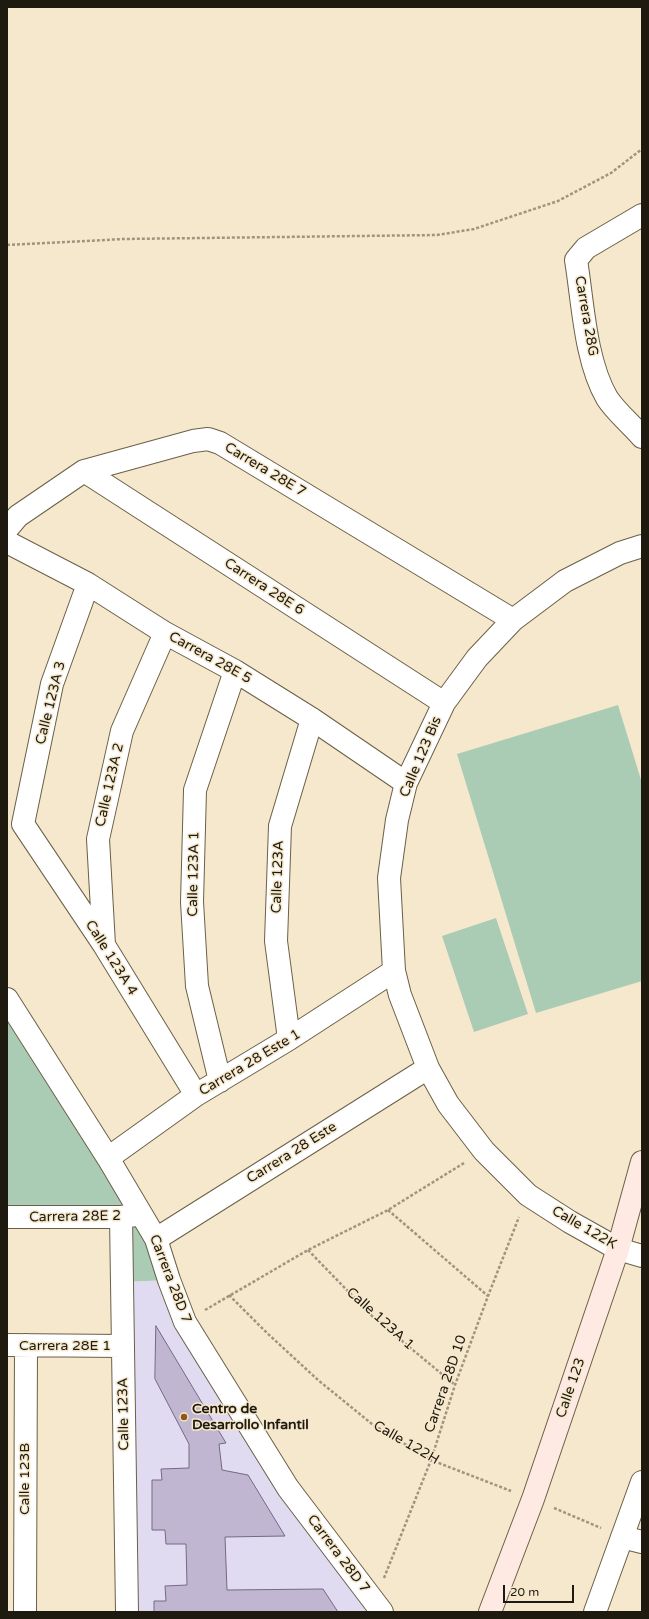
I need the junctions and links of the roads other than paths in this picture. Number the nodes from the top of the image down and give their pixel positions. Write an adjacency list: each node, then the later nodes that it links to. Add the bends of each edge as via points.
1 (642, 215): 2 (street, Carrera 28G, via 586,248 576,260 590,350 600,383 608,399)
2 (642, 437)
3 (84, 471): 4 (street, Carrera 28E 7, via 18,516); 8 (street, Carrera 28E 7, via 192,441 208,439 220,443); 11 (street, Carrera 28E 6)
4 (7, 529)
5 (7, 542): 7 (street, Carrera 28E 5)
6 (642, 546): 8 (street, Calle 123 Bis, via 620,552 566,581)
7 (88, 584): 9 (street, Carrera 28E 5); 14 (street, Calle 123A 3, via 52,684)
8 (513, 620): 11 (street, Calle 123 Bis, via 477,658)
9 (165, 633): 10 (street, Carrera 28E 5); 15 (street, Calle 123A 2, via 122,731 98,839)
10 (235, 671): 12 (street, Carrera 28E 5); 20 (street, Calle 123A 1, via 195,790 192,902 197,986)
11 (444, 703): 13 (street, Calle 123 Bis)
12 (312, 719): 13 (street, Carrera 28E 5); 18 (street, Calle 123A, via 280,826 276,941)
13 (406, 783): 16 (street, Calle 123 Bis, via 397,820 389,878)
14 (15, 826): 15 (street, Calle 123A 4)
15 (104, 945): 21 (street, Calle 123A 4)
16 (394, 971): 18 (street, Carrera 28 Este 1); 19 (street, Calle 123 Bis, via 400,996)
17 (7, 999): 22 (street, Carrera 28D 7)
18 (290, 1039): 20 (street, Carrera 28 Este 1)
19 (428, 1068): 24 (street, Calle 123 Bis, via 448,1104 484,1151); 28 (street, Carrera 28 Este)
20 (220, 1081): 21 (street, Carrera 28 Este 1)
21 (196, 1095): 22 (street, Carrera 28 Este 1)
22 (108, 1158): 25 (street, Carrera 28D 7)
23 (642, 1162): 29 (street, Calle 123)
24 (528, 1195): 29 (street, Calle 122K)
25 (142, 1214): 26 (street, Carrera 28E 2); 28 (street, Carrera 28D 7)
26 (121, 1217): 27 (street, Carrera 28E 2); 32 (street, Calle 123A)
27 (7, 1218)
28 (156, 1238): 35 (street, Carrera 28D 7, via 185,1322 288,1488)
29 (618, 1249): 30 (street, Calle 122K); 38 (street, Calle 123, via 533,1499)
30 (642, 1256)
31 (16, 1345): 32 (street, Carrera 28E 1); 36 (street, Calle 123B)
32 (123, 1346): 37 (street, Calle 123A)
33 (642, 1482): 34 (street)
34 (632, 1539): 39 (street)
35 (378, 1608)
36 (25, 1612)
37 (127, 1612)
38 (490, 1612)
39 (595, 1612)

